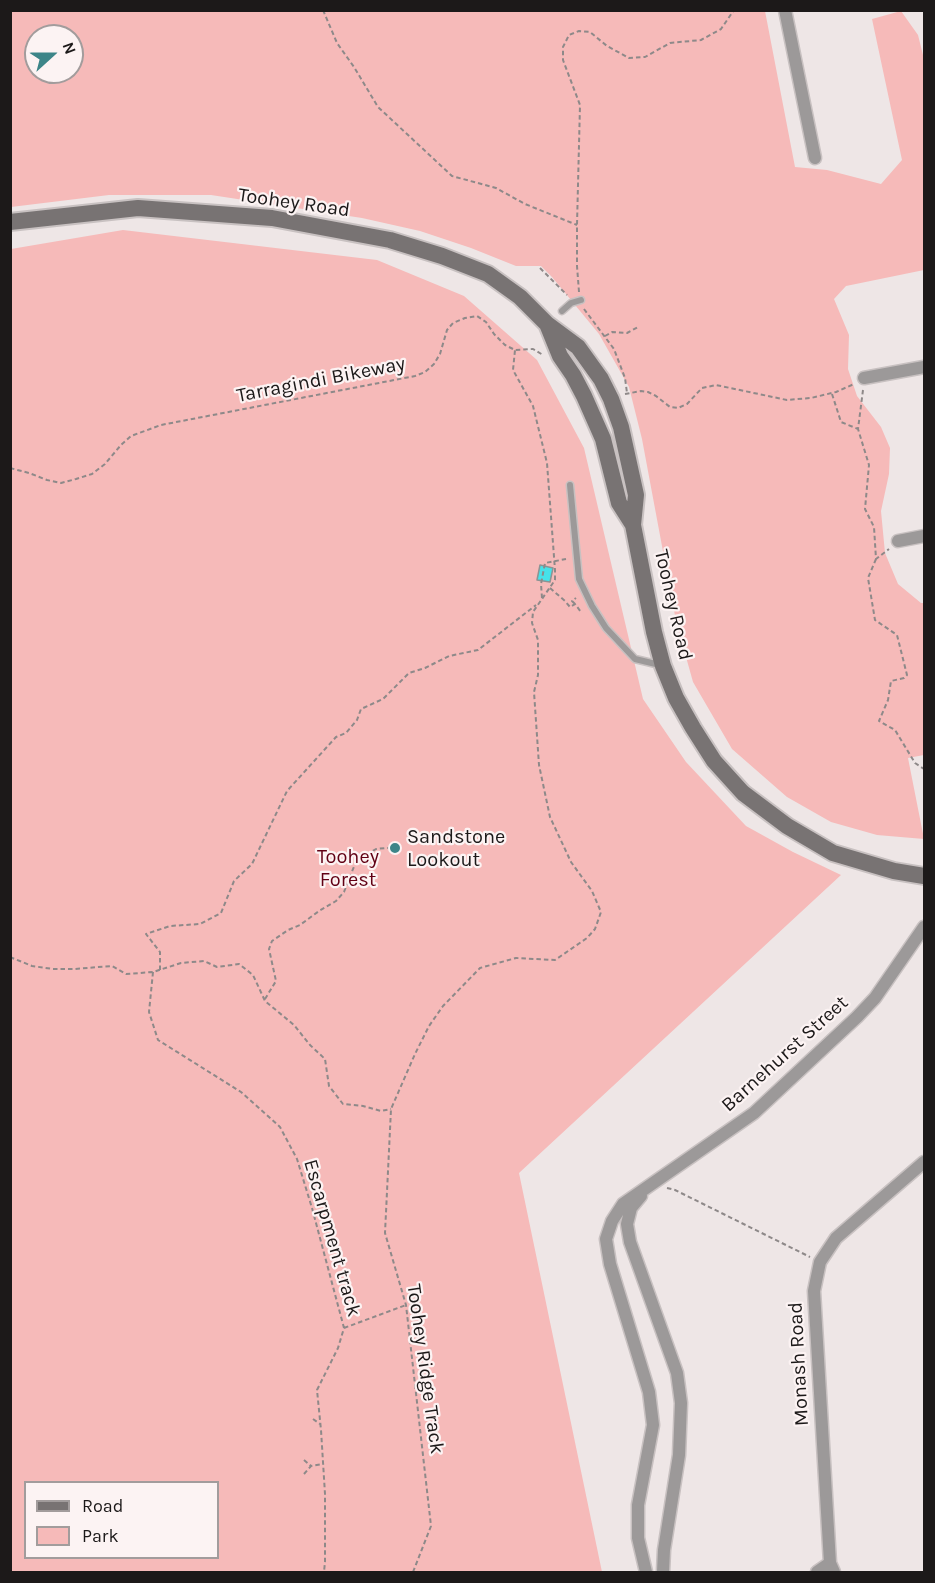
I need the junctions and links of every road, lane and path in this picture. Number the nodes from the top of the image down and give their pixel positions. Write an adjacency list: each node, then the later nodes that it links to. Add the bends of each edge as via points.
1 (324, 10): 6 (path, via 337,43 378,106 452,176 496,188)
2 (734, 10): 6 (path, via 721,29 701,40 670,43 645,57 629,58 591,32 569,35 563,47 563,60 580,105)
3 (785, 10): 4 (street)
4 (814, 158)
5 (10, 222): 11 (main road, Toohey Road, via 138,208 272,218 390,240 488,274 520,297)
6 (577, 225): 9 (path)
7 (540, 268): 8 (path)
8 (569, 297)
9 (581, 300): 10 (lane); 13 (path)
10 (562, 311)
11 (547, 324): 24 (main road, Toohey Road, via 603,439 619,502); 24 (main road, Toohey Road, via 578,346 611,399 636,495)
12 (638, 327): 13 (path)
13 (605, 336): 18 (path, via 620,362)
14 (515, 350): 15 (path, Tarragindi Bikeway, via 533,350); 22 (path, Tarragindi Bikeway, via 477,316 465,318 447,330 434,364 415,376 161,425 132,436 92,474 61,483); 29 (path, via 513,370 533,406 547,463)
15 (547, 357)
16 (924, 367): 17 (street)
17 (864, 378): 19 (path); 21 (path)
18 (627, 393): 19 (path, via 648,392 678,408 702,388 716,385 787,400); 20 (path)
19 (832, 393): 21 (path, via 841,422)
20 (621, 395)
21 (858, 429): 27 (path, via 869,465 866,509 874,527)
22 (10, 468)
23 (570, 485): 38 (lane, via 579,579 592,606 635,659)
24 (633, 525): 38 (main road, Toohey Road)
25 (924, 536): 26 (street)
26 (898, 541): 27 (path)
27 (876, 559): 39 (path, via 868,578 875,620 897,635 907,675 891,681 879,721 896,730 915,763)
28 (560, 560): 29 (path)
29 (554, 562): 30 (path, via 545,563); 31 (path, via 555,580)
30 (541, 588): 32 (path); 33 (path)
31 (550, 588): 32 (path); 36 (path, via 570,607)
32 (546, 593): 33 (path)
33 (543, 598): 35 (path)
34 (576, 598): 36 (path)
35 (538, 603): 44 (path, via 478,650 449,656 409,673 383,699 361,709 346,733 336,737 287,791 252,864 234,881 221,913 200,924 170,926 146,934 160,952); 47 (path, Toohey Ridge Track, via 532,623 538,640 534,692 539,765 549,817 601,912 587,938 555,960 516,958 480,968 429,1026)
36 (575, 604): 37 (path)
37 (581, 612)
38 (663, 666): 41 (main road, Toohey Road, via 693,728 714,761 743,793 787,826 833,853)
39 (924, 769)
40 (395, 848): 46 (path, via 376,849 363,857 355,864 344,892 336,901 272,941 269,949 276,981)
41 (924, 876)
42 (924, 927): 49 (street, Barnehurst Street, via 875,998 849,1025 753,1113)
43 (10, 957): 45 (path, via 53,969 112,966 126,974)
44 (160, 970): 45 (path); 46 (path, via 204,961 217,967 239,964 253,975)
45 (153, 972): 52 (path, Escarpment track, via 149,1012 158,1040 241,1092 280,1127 297,1160)
46 (265, 1000): 47 (path, via 326,1059 329,1086 343,1104 381,1111)
47 (391, 1109): 51 (path, Toohey Ridge Track, via 385,1233)
48 (924, 1162): 50 (street, Monash Road, via 836,1238)
49 (649, 1185): 50 (path, via 675,1190); 62 (street, Barnehurst Street, via 623,1204 606,1239 649,1392 653,1425 638,1505 638,1538); 63 (street, Barnehurst Street, via 631,1208 627,1224 677,1373 681,1403 679,1455)
50 (820, 1262): 59 (street, Monash Road, via 814,1291)
51 (406, 1305): 52 (path); 61 (path, Toohey Ridge Track, via 431,1526)
52 (344, 1328): 54 (path, Escarpment track, via 316,1390)
53 (313, 1419): 54 (path)
54 (320, 1424): 56 (path, Escarpment track)
55 (304, 1460): 57 (path)
56 (323, 1464): 57 (path); 60 (path, Escarpment track)
57 (311, 1466): 58 (path)
58 (304, 1474)
59 (832, 1568): 64 (street)
60 (324, 1572)
61 (413, 1572)
62 (646, 1572)
63 (663, 1572)
64 (817, 1572)

